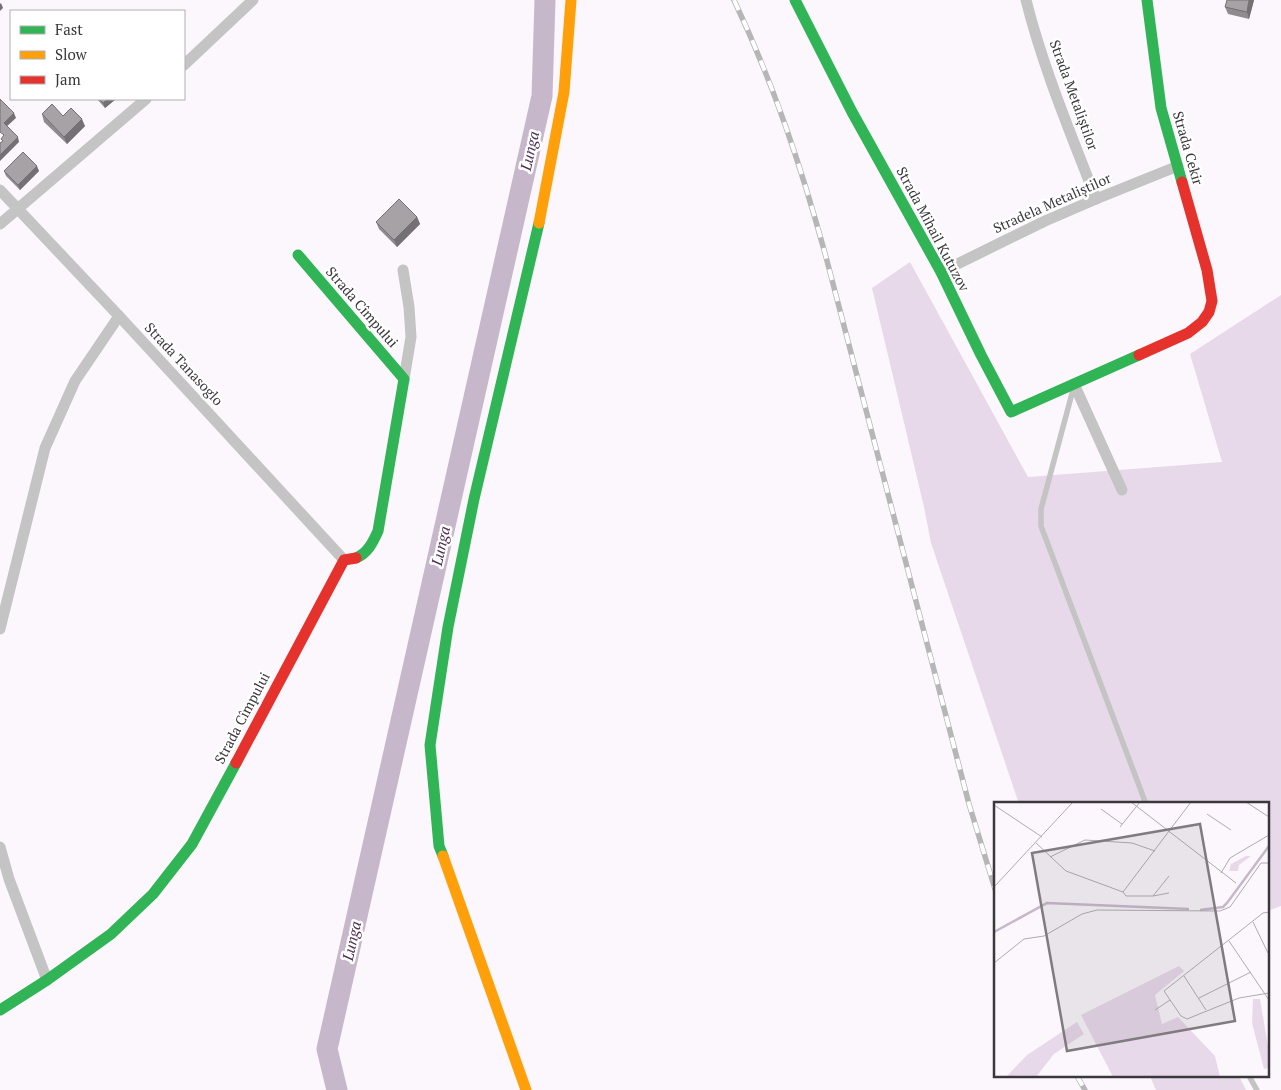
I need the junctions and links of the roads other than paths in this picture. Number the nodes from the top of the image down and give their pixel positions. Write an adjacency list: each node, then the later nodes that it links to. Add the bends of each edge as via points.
1 (253, 0): 6 (street)
2 (571, 0): 28 (street, via 564,92 533,253 474,499 448,626 430,745 439,846)
3 (796, 0): 15 (street, Strada Mihail Kutuzov, via 852,112)
4 (1026, 0): 10 (street, Strada Metaliștilor, via 1066,122)
5 (1147, 0): 8 (street, Strada Cekir, via 1161,108)
6 (185, 65)
7 (145, 100): 11 (street)
8 (1178, 166): 10 (street, Stradela Metaliștilor); 16 (street, Strada Cekir, via 1207,270)
9 (0, 190): 11 (street, Strada Tanasoglo)
10 (1096, 198): 15 (street, Stradela Metaliștilor)
11 (17, 209): 12 (street); 17 (street, Strada Tanasoglo)
12 (0, 224)
13 (298, 255): 18 (street, Strada Cîmpului)
14 (403, 270): 18 (street, Strada Cîmpului, via 410,337)
15 (941, 272): 19 (street, Strada Mihail Kutuzov, via 1011,412)
16 (1212, 301): 19 (street, Strada Mihail Kutuzov, via 1202,322 1188,333)
17 (119, 316): 21 (street, Strada Tanasoglo); 22 (street, via 75,381 45,448)
18 (404, 379): 21 (street, Strada Cîmpului, via 378,531 368,552 353,560)
19 (1074, 384): 20 (street); 23 (lane, via 1041,509 1042,526)
20 (1122, 490)
21 (344, 560): 25 (street, Strada Cîmpului, via 192,844 152,894 111,934)
22 (0, 630)
23 (1145, 802)
24 (0, 847): 25 (street)
25 (47, 980): 26 (street, Strada Cîmpului)
26 (0, 1010)
27 (1250, 1078): 29 (lane)
28 (526, 1090)
29 (1256, 1090)

